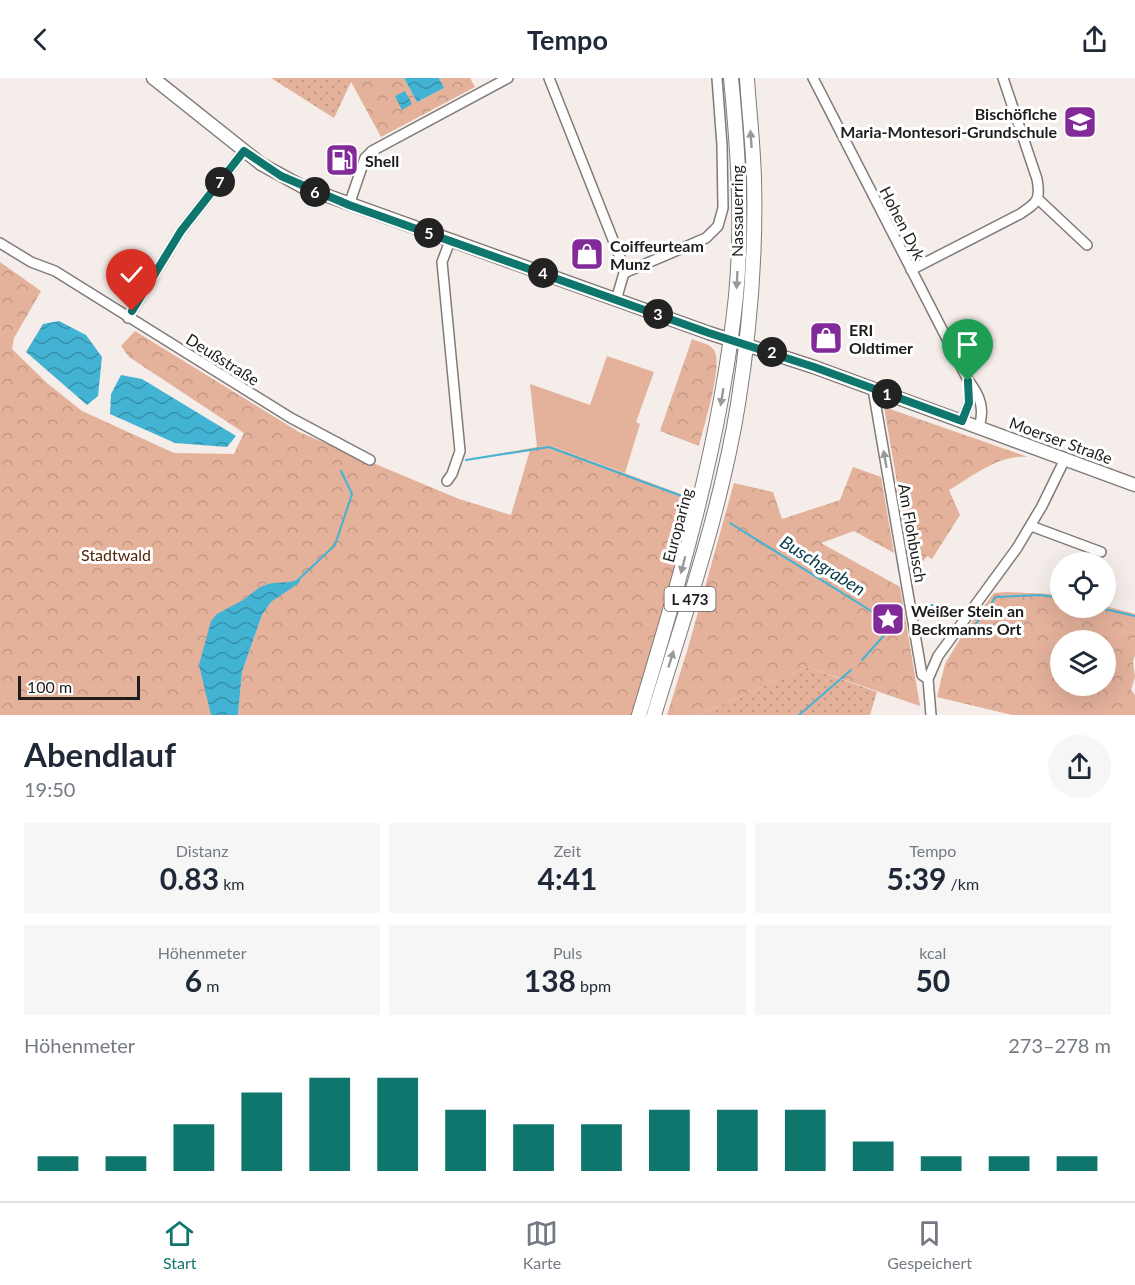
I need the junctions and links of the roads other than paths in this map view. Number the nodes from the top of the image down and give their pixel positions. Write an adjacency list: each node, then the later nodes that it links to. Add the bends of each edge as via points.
1 (153, 78): 9 (main road, Moerser Straße)
2 (508, 78): 11 (street, via 372,151 365,158)
3 (549, 78): 16 (street)
4 (717, 78): 16 (street, Nassauerring, via 723,208 718,225 706,238)
5 (731, 78): 19 (main road, Nassauerring / L 473, one-way to 19, via 739,238)
6 (747, 78): 20 (main road, Nassauerring / L 473, one-way to 6, via 754,237)
7 (813, 78): 15 (street, Hohen Dyk)
8 (1003, 78): 10 (street, via 1037,179)
9 (244, 151): 11 (main road, Moerser Straße, via 281,176); 18 (street, via 181,231)
10 (1038, 199): 14 (street); 15 (street, via 1020,214)
11 (349, 205): 12 (main road, Moerser Straße)
12 (450, 241): 17 (main road, Moerser Straße); 27 (street, via 442,262 460,451)
13 (0, 243): 18 (street, Deußstraße)
14 (1086, 245)
15 (911, 270): 21 (street, Hohen Dyk)
16 (624, 273): 17 (street)
17 (616, 300): 19 (main road, Moerser Straße)
18 (128, 318): 26 (street, Deußstraße, via 291,418)
19 (730, 339): 20 (main road, Moerser Straße); 32 (main road, Europaring / L 473, one-way to 32, via 700,504)
20 (747, 344): 22 (main road, Moerser Straße); 33 (main road, Europaring / L 473, one-way to 20, via 722,482)
21 (968, 381): 23 (street, via 969,403); 24 (street, Hohen Dyk, via 982,409)
22 (873, 389): 23 (main road, Moerser Straße); 31 (street, Am Flohbusch, one-way to 22, via 922,675)
23 (962, 421): 24 (main road, Moerser Straße)
24 (979, 427): 25 (main road, Moerser Straße)
25 (1065, 459): 28 (main road, Moerser Straße); 29 (street)
26 (370, 460)
27 (447, 481)
28 (1135, 484)
29 (1031, 526): 30 (street); 31 (street, via 938,656)
30 (1101, 552)
31 (928, 679): 34 (street, Am Flohbusch)
32 (639, 715)
33 (654, 715)
34 (931, 715)

